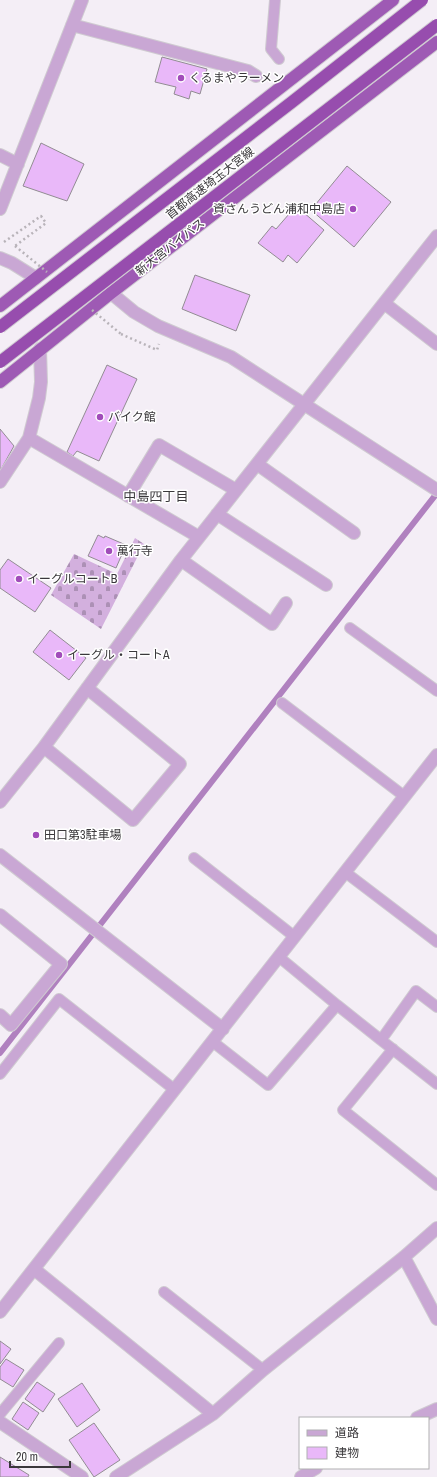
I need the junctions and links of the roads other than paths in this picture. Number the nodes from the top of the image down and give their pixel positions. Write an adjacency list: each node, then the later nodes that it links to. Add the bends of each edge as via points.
1 (82, 0): 6 (street)
2 (275, 0): 8 (lane, via 271,48)
3 (393, 0): 15 (highway)
4 (422, 0): 19 (highway, 首都高速埼玉大宮線, bridge)
5 (437, 24): 22 (highway, 首都高速埼玉大宮線, bridge)
6 (72, 25): 9 (street, via 248,71); 11 (street)
7 (437, 42): 16 (highway, 新大宮バイパス)
8 (278, 59)
9 (256, 76)
10 (0, 156): 11 (street)
11 (18, 164): 12 (street)
12 (0, 208)
13 (437, 236): 17 (street)
14 (0, 258): 15 (street)
15 (36, 278): 18 (highway)
16 (111, 293): 21 (highway, 新大宮バイパス); 24 (street, via 134,312 158,326 231,357)
17 (384, 303): 20 (street); 24 (street)
18 (0, 306)
19 (0, 327)
20 (437, 344)
21 (40, 349): 23 (highway, 新大宮バイパス); 25 (street, via 41,382)
22 (0, 362)
23 (0, 382)
24 (304, 404): 26 (street); 29 (street)
25 (29, 438): 27 (street); 30 (street)
26 (257, 464): 28 (street); 32 (street)
27 (0, 482)
28 (236, 490): 30 (street, via 159,445); 31 (street)
29 (437, 490)
30 (128, 496): 33 (street)
31 (217, 514): 33 (street); 35 (street)
32 (354, 533)
33 (199, 537): 34 (street)
34 (181, 560): 36 (street, via 272,624); 38 (street)
35 (326, 584)
36 (286, 603)
37 (350, 628): 39 (lane)
38 (87, 688): 41 (street); 41 (street, via 180,764 133,820)
39 (437, 691)
40 (282, 703): 43 (lane)
41 (44, 747): 44 (street)
42 (437, 755): 43 (street)
43 (404, 796): 47 (street)
44 (0, 802)
45 (0, 855): 55 (street)
46 (194, 858): 49 (lane)
47 (346, 872): 49 (street); 50 (lane)
48 (0, 915): 54 (street, via 61,964 11,1025)
49 (295, 936): 51 (street)
50 (437, 942)
51 (279, 957): 52 (lane); 55 (street)
52 (337, 1005): 56 (lane); 57 (lane, via 268,1085)
53 (437, 1006): 56 (lane, via 416,991)
54 (0, 1016)
55 (223, 1029): 57 (street)
56 (381, 1040): 58 (lane)
57 (213, 1042): 61 (street)
58 (393, 1049): 60 (lane); 62 (lane, via 342,1110)
59 (0, 1074): 61 (lane, via 59,998)
60 (437, 1084)
61 (175, 1090): 65 (street)
62 (437, 1185)
63 (437, 1228): 64 (street)
64 (404, 1257): 68 (street); 70 (street)
65 (34, 1269): 67 (street); 73 (street)
66 (164, 1292): 70 (lane)
67 (0, 1312)
68 (437, 1319)
69 (59, 1343): 72 (lane)
70 (263, 1370): 73 (street)
71 (437, 1409): 74 (street)
72 (0, 1414)
73 (213, 1414): 78 (street)
74 (419, 1417)
75 (0, 1422): 77 (street)
76 (314, 1469): 79 (street)
77 (82, 1477)
78 (116, 1477)
79 (301, 1477)

